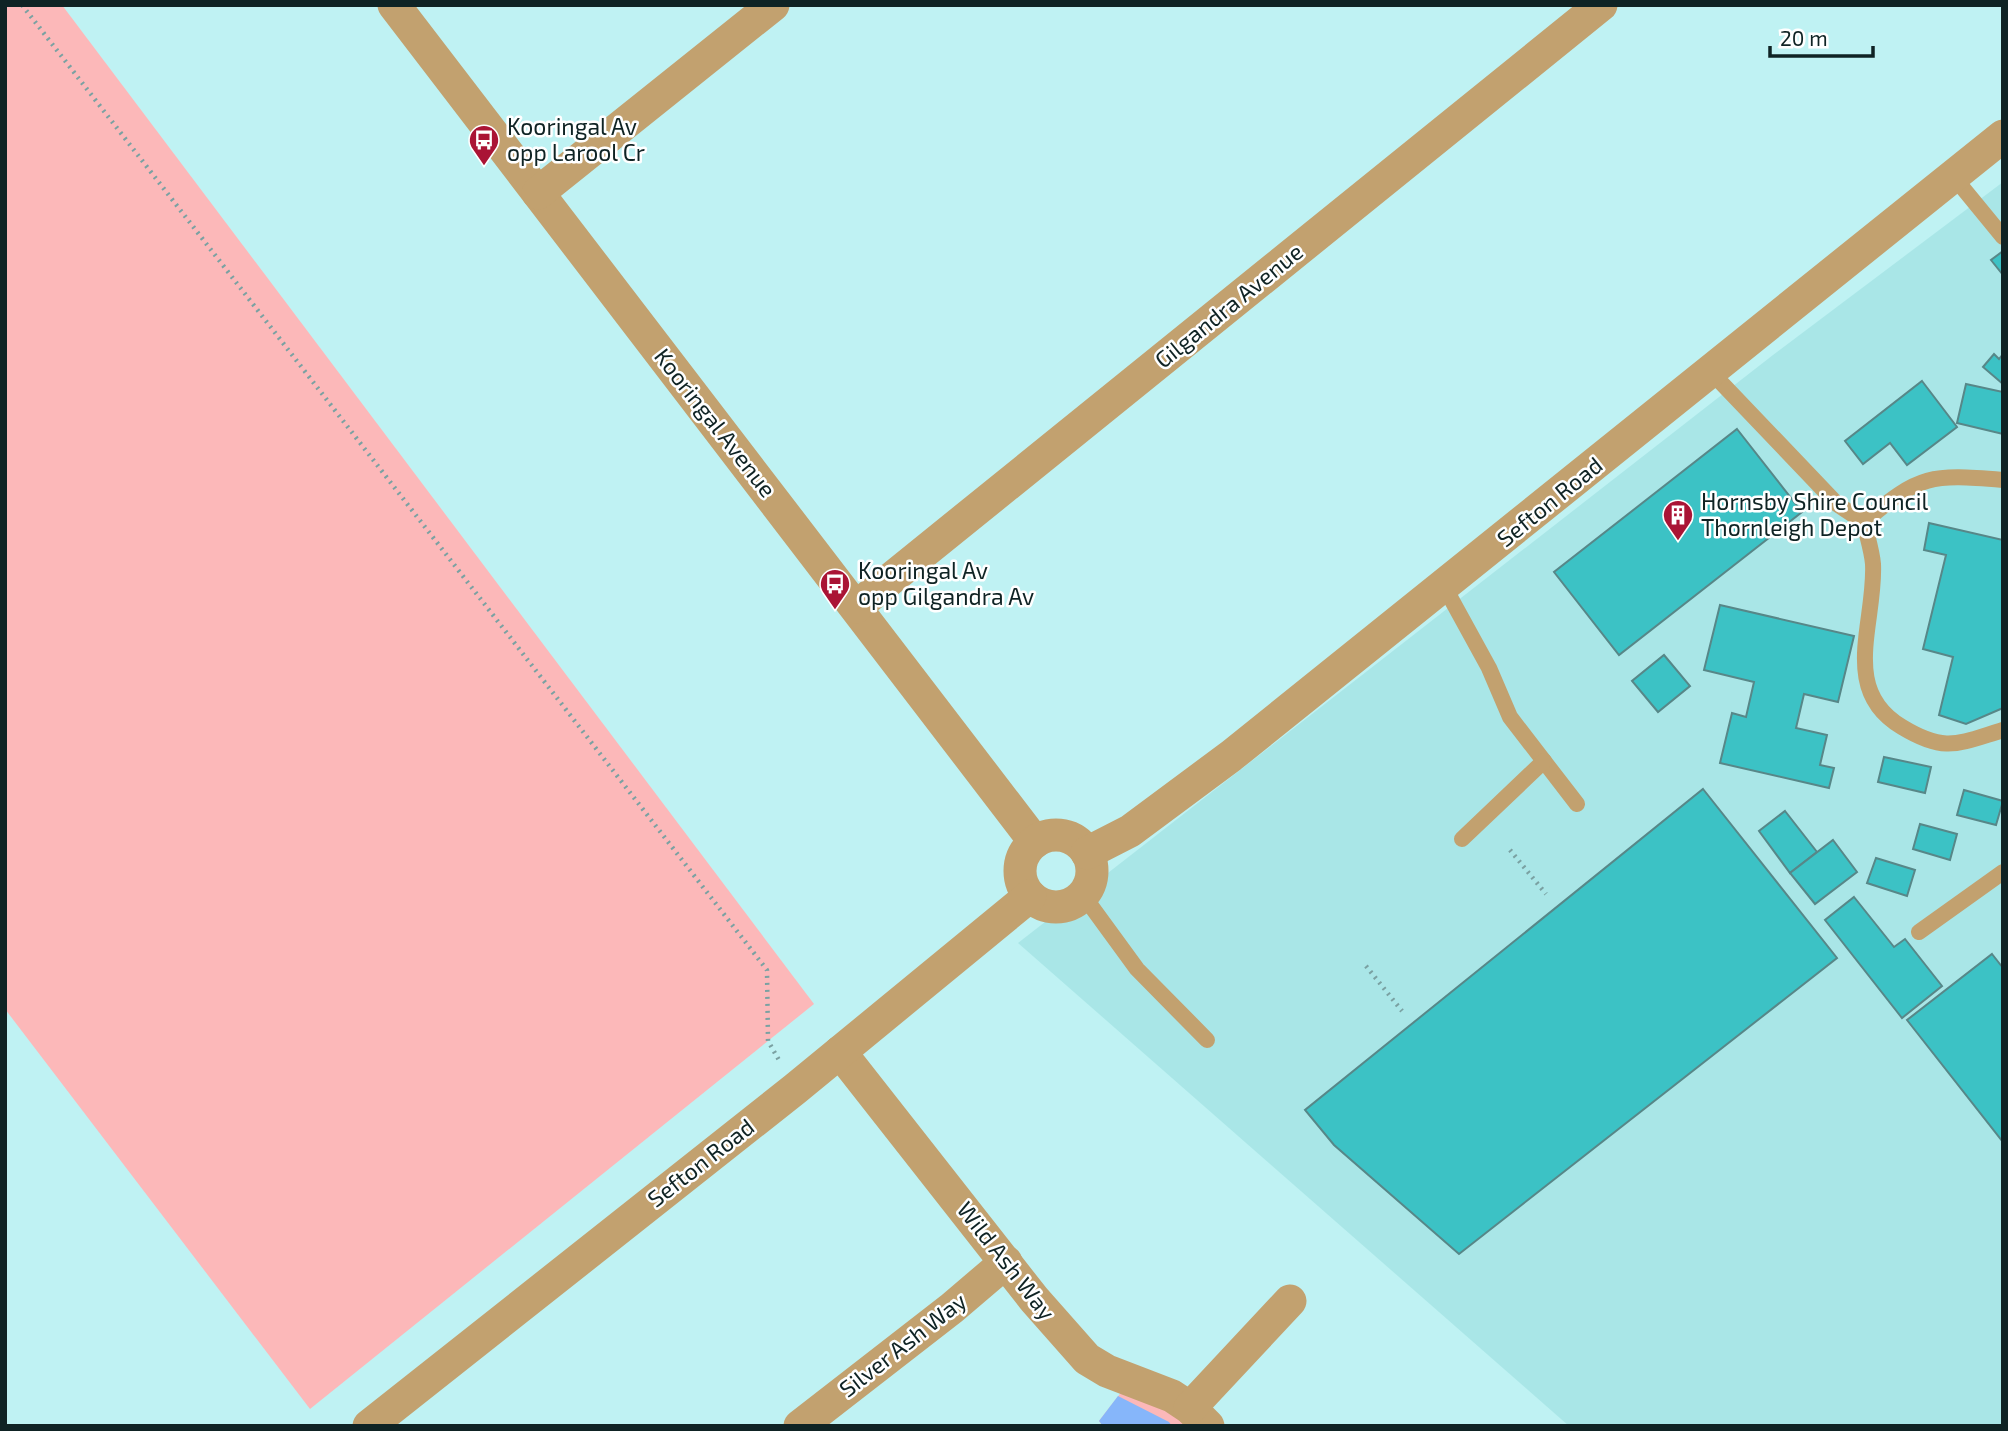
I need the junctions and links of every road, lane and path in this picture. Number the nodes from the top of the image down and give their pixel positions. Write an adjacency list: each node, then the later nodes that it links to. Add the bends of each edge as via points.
1 (22, 5): 30 (path, via 767,970 768,1041)
2 (394, 5): 7 (street, Kooringal Avenue)
3 (773, 5): 7 (street)
4 (1601, 5): 13 (street, Gilgandra Avenue)
5 (2003, 136): 6 (street, Sefton Road)
6 (1953, 176): 8 (lane); 9 (street, Sefton Road)
7 (538, 193): 13 (street, Kooringal Avenue)
8 (2003, 237)
9 (1711, 372): 11 (lane, via 1837,504); 12 (street, Sefton Road)
10 (2003, 480): 11 (lane, via 1954,476 1922,480)
11 (1864, 522): 14 (lane, via 1873,565 1864,650 1868,692 1886,718 1927,742 1955,745)
12 (1444, 586): 15 (lane, via 1489,668 1510,718); 20 (street, Sefton Road, via 1130,831)
13 (856, 607): 18 (street, Kooringal Avenue)
14 (2003, 730)
15 (1544, 761): 16 (lane); 17 (lane)
16 (1577, 804)
17 (1462, 839)
18 (1035, 842): 20 (street, via 1063,836); 24 (street, via 1020,868)
19 (1510, 850): 22 (path)
20 (1087, 853): 23 (street, via 1092,867)
21 (2003, 872): 25 (lane)
22 (1546, 894)
23 (1083, 895): 24 (street, via 1057,907); 28 (lane, via 1137,969)
24 (1030, 896): 29 (street, Sefton Road)
25 (1919, 932)
26 (1366, 966): 27 (path)
27 (1402, 1011)
28 (1207, 1040)
29 (840, 1052): 30 (street, Sefton Road); 31 (street, Wild Ash Way)
30 (795, 1089): 34 (street, Sefton Road)
31 (1006, 1262): 33 (street, Wild Ash Way, via 1087,1359 1172,1396); 35 (street, Silver Ash Way)
32 (1290, 1301): 33 (street)
33 (1199, 1417)
34 (369, 1426)
35 (800, 1426)

